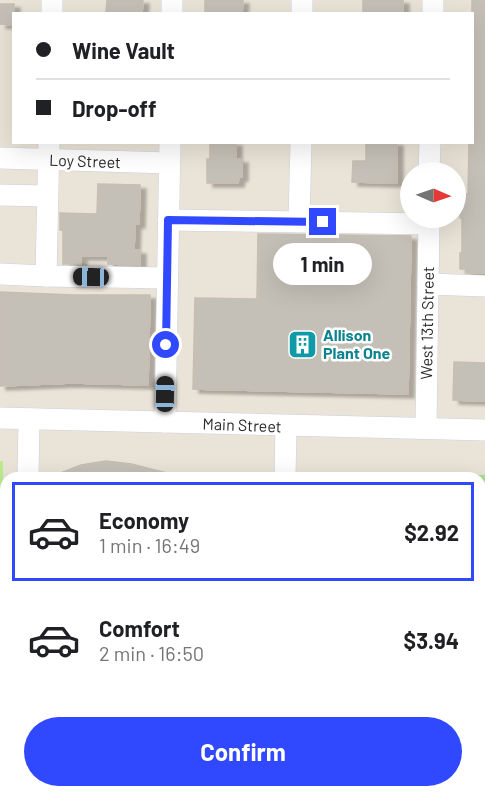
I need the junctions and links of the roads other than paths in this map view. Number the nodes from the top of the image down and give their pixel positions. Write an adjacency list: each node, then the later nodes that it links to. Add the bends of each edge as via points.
1 (301, 144): 10 (street)
2 (430, 144): 6 (street)
3 (49, 151): 4 (street, Loy Street); 5 (street, Loy Street); 8 (street)
4 (170, 153): 9 (street)
5 (0, 158)
6 (429, 162)
7 (0, 195): 8 (street)
8 (47, 196): 14 (street)
9 (168, 220): 10 (street); 15 (street)
10 (299, 221): 11 (street)
11 (400, 221)
12 (429, 228): 16 (street, West 13th Street)
13 (0, 274): 14 (street)
14 (46, 276): 15 (street)
15 (167, 278): 20 (street)
16 (428, 284): 17 (street); 22 (street, West 13th Street)
17 (485, 286)
18 (0, 418): 19 (street, Main Street)
19 (29, 419): 20 (street, Main Street); 24 (street)
20 (165, 422): 21 (street, Main Street)
21 (286, 426): 22 (street, Main Street); 25 (street)
22 (426, 428): 23 (street, Main Street)
23 (485, 430)
24 (28, 472)
25 (285, 472)

